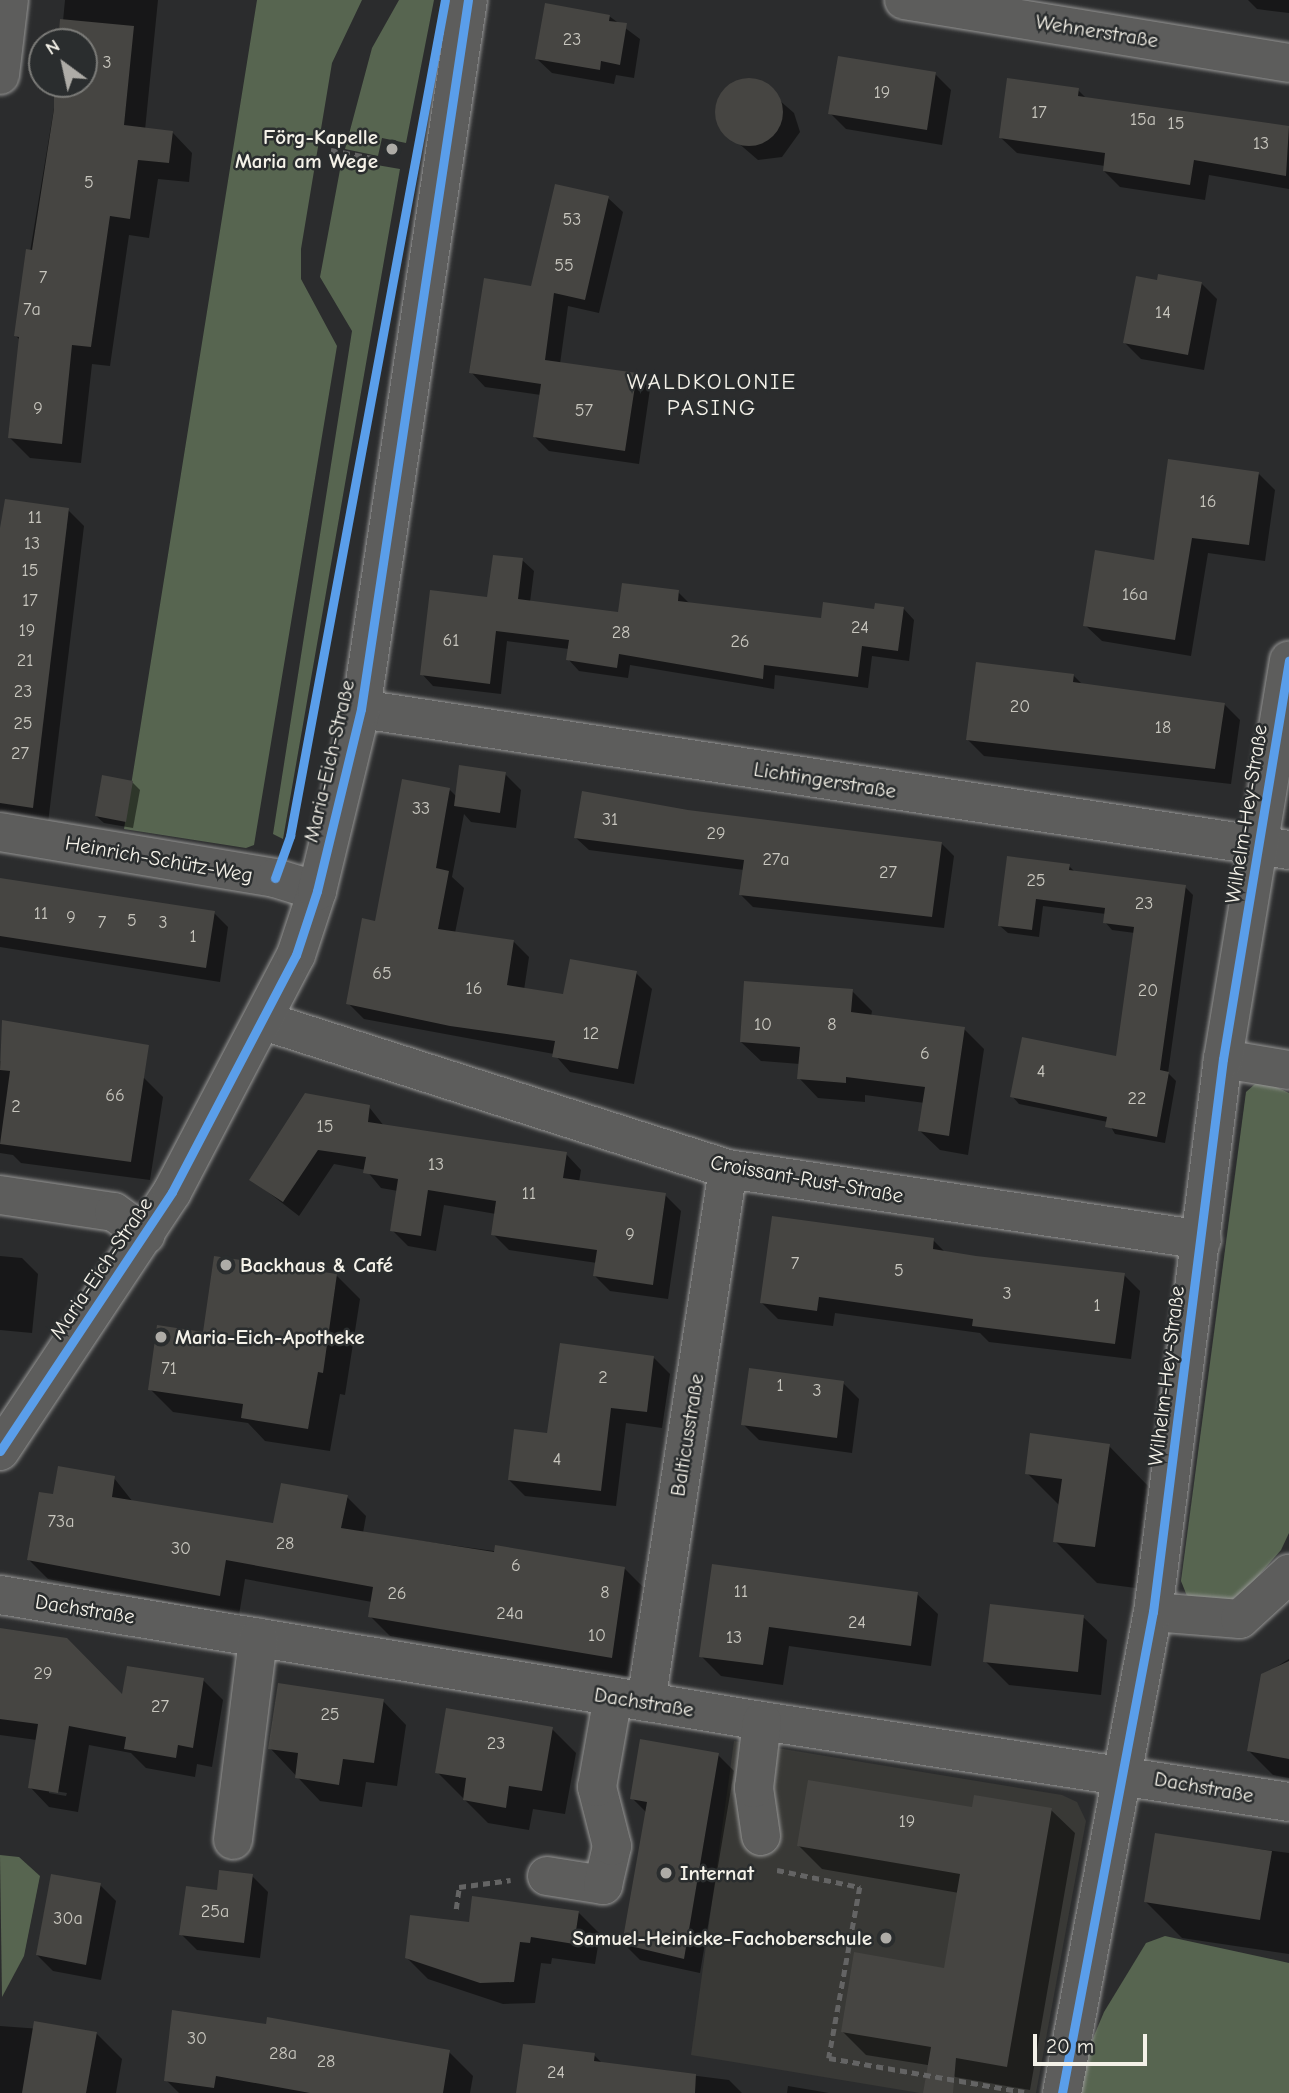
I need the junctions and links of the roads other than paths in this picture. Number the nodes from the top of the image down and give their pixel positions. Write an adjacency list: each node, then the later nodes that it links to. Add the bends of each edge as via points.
1 (9, 0): 5 (street)
2 (468, 0): 7 (street, Maria-Eich-Straße)
3 (904, 0): 4 (street, Wehnerstraße)
4 (1289, 62)
5 (0, 75)
6 (1289, 660): 9 (street, Wilhelm-Hey-Straße)
7 (361, 709): 9 (street, Lichtingerstraße); 10 (street, Maria-Eich-Straße)
8 (0, 832): 10 (street, Heinrich-Schütz-Weg, via 275,878)
9 (1274, 848): 12 (street, Wilhelm-Hey-Straße)
10 (317, 891): 11 (street, Maria-Eich-Straße, via 296,955)
11 (264, 1021): 14 (street, Croissant-Rust-Straße); 16 (street, Maria-Eich-Straße)
12 (1223, 1059): 13 (street); 17 (street, Wilhelm-Hey-Straße)
13 (1289, 1070)
14 (728, 1169): 17 (street, Croissant-Rust-Straße); 23 (street, Balticusstraße)
15 (0, 1195): 16 (street, via 114,1212)
16 (146, 1235): 18 (street, Maria-Eich-Straße)
17 (1202, 1240): 21 (street, Wilhelm-Hey-Straße)
18 (0, 1451)
19 (1289, 1574): 21 (street, via 1240,1619)
20 (0, 1595): 22 (street, Dachstraße)
21 (1153, 1612): 25 (street, Wilhelm-Hey-Straße)
22 (258, 1637): 23 (street, Dachstraße); 28 (street)
23 (630, 1699): 24 (street, Dachstraße); 29 (street, Balticusstraße, via 597,1787 612,1846 604,1885)
24 (761, 1721): 25 (street, Dachstraße); 27 (street, via 754,1788)
25 (1122, 1773): 26 (street, Dachstraße); 30 (street, Wilhelm-Hey-Straße)
26 (1289, 1802)
27 (761, 1836)
28 (233, 1840)
29 (547, 1876)
30 (1062, 2093)

